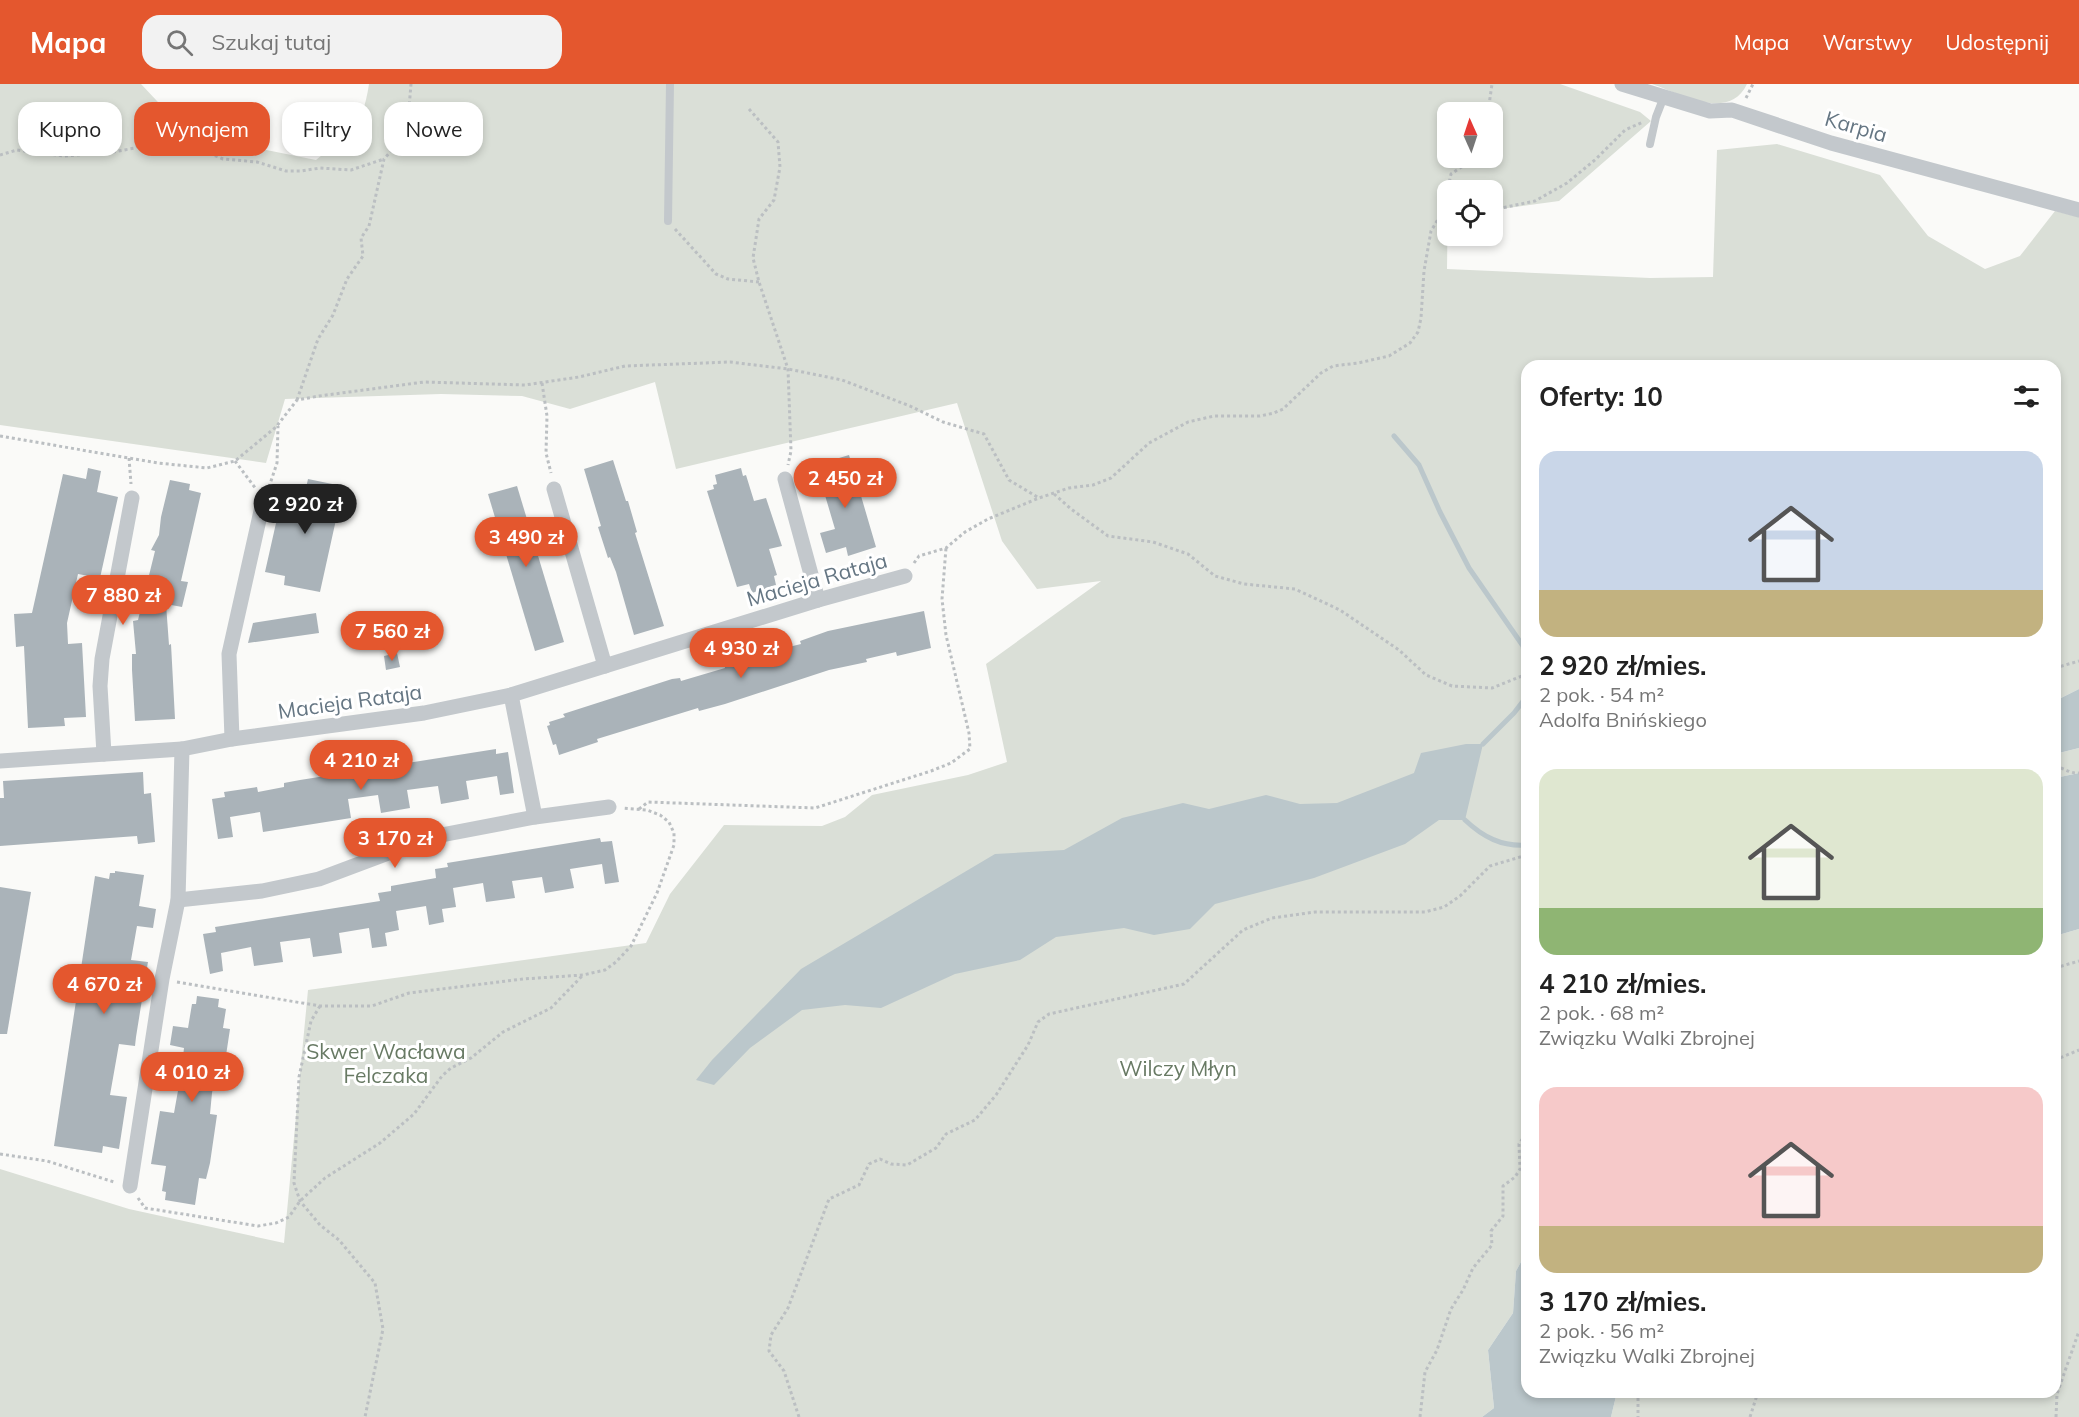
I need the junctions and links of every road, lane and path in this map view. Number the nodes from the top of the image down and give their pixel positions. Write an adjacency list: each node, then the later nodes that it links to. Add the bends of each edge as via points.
1 (411, 84): 11 (path, via 407,133)
2 (670, 84): 16 (lane)
3 (1492, 84): 6 (path)
4 (1622, 84): 5 (street, Karpia)
5 (1664, 99): 8 (lane); 15 (street, Karpia, via 1710,111 1732,110 1830,143)
6 (1489, 102)
7 (749, 109): 18 (path, via 778,142 780,167 774,200 759,219 753,258)
8 (1656, 117): 9 (lane); 14 (path, via 1625,130 1567,183 1535,201)
9 (1650, 144)
10 (0, 155): 11 (path, via 17,150 64,156 113,152 135,148 148,140 179,140 223,159 257,162 286,171 351,170)
11 (384, 159): 21 (path, via 369,226 361,238 363,256 347,279 333,315 318,339)
12 (1460, 168): 13 (path, via 1451,174)
13 (1450, 180)
14 (1503, 208)
15 (2079, 210)
16 (668, 221): 18 (path, via 716,274)
17 (1437, 222): 28 (path, via 1431,231 1424,271 1418,333 1410,343 1389,356 1333,366 1274,413 1214,416 1188,422 1149,443 1111,478)
18 (759, 282): 19 (path)
19 (788, 369): 20 (path, via 730,362 626,366); 26 (path, via 791,451); 30 (path, via 842,380 943,422 984,434 1010,480)
20 (542, 383): 21 (path, via 424,382); 27 (path, via 547,416 546,453)
21 (297, 400): 22 (path)
22 (278, 424): 25 (path); 31 (path, via 274,477)
23 (0, 436): 24 (path)
24 (129, 457): 25 (path, via 207,468); 29 (path)
25 (235, 462): 31 (path)
26 (785, 479): 34 (street)
27 (554, 489): 36 (street)
28 (1054, 494): 30 (path); 38 (path, via 1108,536 1153,542 1188,554 1215,576 1244,584 1295,589 1340,610 1399,650 1426,675 1452,686 1492,687)
29 (132, 498): 42 (street, via 102,659)
30 (1039, 498): 32 (path, via 988,519)
31 (263, 502): 40 (street, via 229,654)
32 (946, 548): 33 (path, via 919,556); 47 (path, via 946,635 970,749 931,771 815,808 648,802)
33 (904, 576): 34 (street, Macieja Rataja)
34 (818, 600): 36 (street, Macieja Rataja)
35 (2079, 661): 37 (path)
36 (605, 666): 39 (street, Macieja Rataja)
37 (2061, 666)
38 (1521, 676)
39 (511, 695): 40 (street, Macieja Rataja, via 424,713); 48 (street)
40 (232, 739): 41 (street, Macieja Rataja)
41 (182, 749): 42 (street, Macieja Rataja); 50 (street)
42 (104, 754): 43 (street, Macieja Rataja)
43 (0, 761)
44 (2061, 767): 45 (path)
45 (2079, 772)
46 (609, 807): 47 (path); 48 (street)
47 (639, 809): 53 (path, via 669,822 674,845 657,893 631,946 616,962)
48 (535, 817): 50 (street, via 431,837 319,879 262,891)
49 (1521, 857): 68 (path, via 1490,866 1460,896 1425,912 1315,912 1272,918 1243,930 1184,984 1049,1014 1038,1022 1028,1045 975,1120 946,1134 936,1148 907,1165 880,1159 869,1164 859,1185 829,1199 788,1308 771,1335 769,1351 784,1371)
50 (178, 900): 54 (street)
51 (2079, 961): 52 (path)
52 (2061, 966)
53 (583, 975): 55 (path, via 409,993 372,1006); 61 (path, via 551,1008 503,1032 471,1058 451,1068 414,1114 380,1143 325,1178)
54 (162, 980): 55 (path); 60 (street)
55 (320, 1006): 61 (path, via 311,1020 299,1077 293,1166)
56 (2079, 1050): 57 (path)
57 (2061, 1058)
58 (1521, 1141): 69 (path, via 1520,1169 1503,1186 1503,1216 1491,1231 1492,1245 1473,1268 1451,1309 1425,1372)
59 (0, 1154): 60 (path, via 46,1161)
60 (130, 1186): 61 (path, via 145,1208 258,1226 289,1217)
61 (300, 1201): 67 (path, via 375,1283 383,1329)
62 (2079, 1331): 63 (path)
63 (2061, 1383)
64 (1638, 1398): 70 (path)
65 (1756, 1398): 71 (path)
66 (2057, 1398): 72 (path)
67 (365, 1417)
68 (799, 1417)
69 (1420, 1417)
70 (1638, 1417)
71 (1750, 1417)
72 (2056, 1417)

